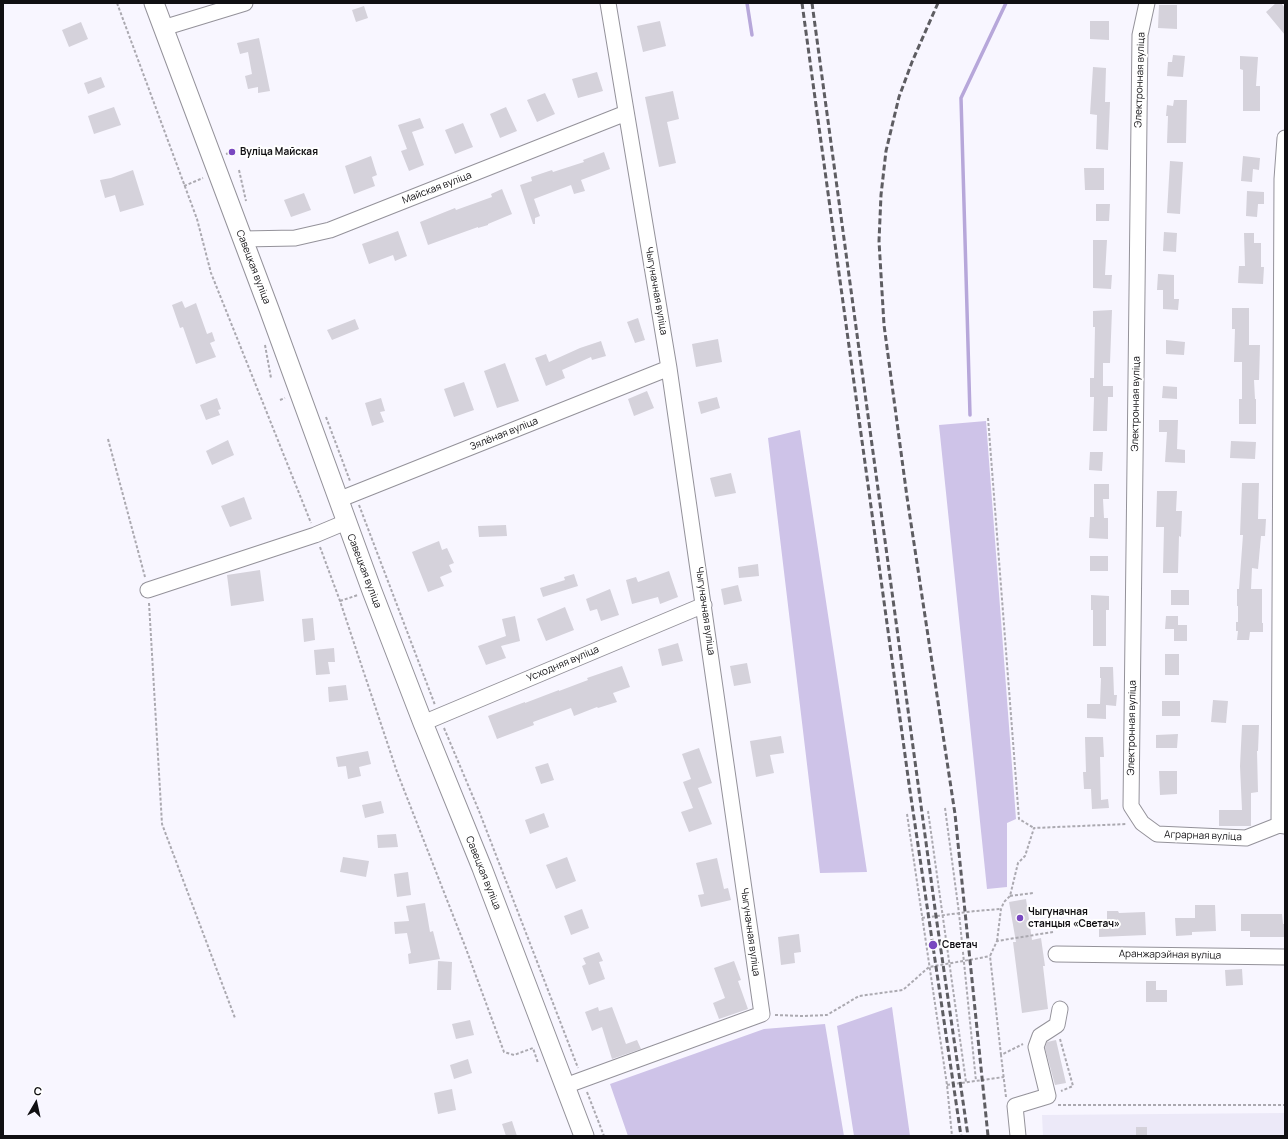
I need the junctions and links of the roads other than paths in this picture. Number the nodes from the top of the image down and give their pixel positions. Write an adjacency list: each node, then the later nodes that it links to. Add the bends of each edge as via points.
1 (154, 3): 5 (main road, Савецкая вуліца)
2 (245, 3): 5 (street)
3 (608, 3): 6 (street, Чыгуначная вуліца)
4 (1147, 3): 16 (street, Электронная вуліца, via 1140,36)
5 (163, 28): 9 (main road, Савецкая вуліца)
6 (626, 113): 9 (street, Майская вуліца, via 330,230 295,238); 10 (street, Чыгуначная вуліца)
7 (1285, 138): 8 (street)
8 (1284, 179): 17 (street)
9 (242, 239): 11 (main road, Савецкая вуліца)
10 (669, 368): 11 (street, Зялёная вуліца); 14 (street, Чыгуначная вуліца)
11 (346, 497): 12 (main road, Савецкая вуліца)
12 (346, 522): 13 (street, via 315,535); 15 (main road, Савецкая вуліца, via 372,591)
13 (148, 590)
14 (704, 605): 15 (street, Усходняя вуліца); 21 (street, Чыгуначная вуліца, via 762,1014)
15 (431, 719): 21 (main road, Савецкая вуліца, via 482,868)
16 (1131, 806): 17 (street, Аграрная вуліца, via 1142,823 1157,834 1246,838)
17 (1282, 825)
18 (1056, 954): 19 (street, Аранжарэйная вуліца)
19 (1285, 957)
20 (1060, 1009): 23 (street, via 1057,1025 1040,1036 1036,1047 1051,1100 1015,1106)
21 (574, 1083): 22 (main road, Савецкая вуліца)
22 (584, 1136)
23 (1018, 1136)

